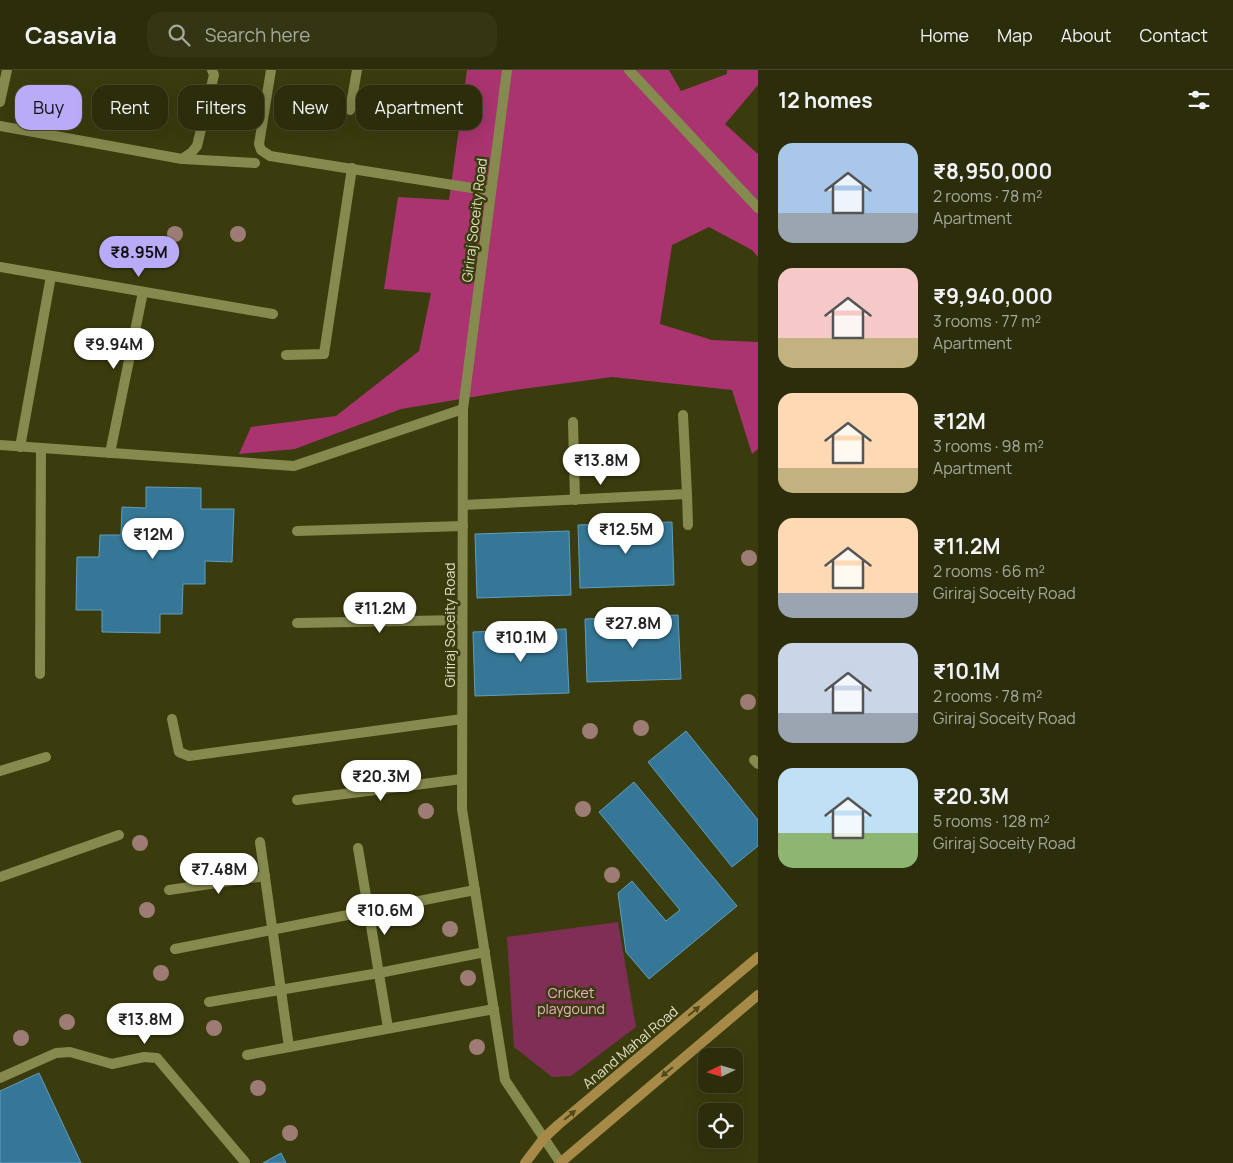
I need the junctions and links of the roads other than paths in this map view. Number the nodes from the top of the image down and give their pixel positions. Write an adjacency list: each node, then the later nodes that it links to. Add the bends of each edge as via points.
1 (7, 70): 7 (street)
2 (212, 70): 10 (street, via 214,75 197,146)
3 (271, 70): 12 (street, via 259,138 262,150 270,156)
4 (357, 70): 8 (street)
5 (507, 70): 13 (street, Giriraj Soceity Road)
6 (629, 70): 14 (street)
7 (0, 102)
8 (350, 110)
9 (0, 126): 10 (street)
10 (182, 159): 11 (street)
11 (255, 163)
12 (352, 168): 13 (street); 19 (street, via 324,354)
13 (491, 191): 20 (street, Giriraj Soceity Road)
14 (758, 208)
15 (0, 267): 16 (street)
16 (51, 276): 17 (street); 24 (street)
17 (143, 292): 18 (street); 26 (street)
18 (273, 314)
19 (286, 355)
20 (463, 408): 26 (street, via 294,466); 29 (street, Giriraj Soceity Road)
21 (683, 415): 27 (street)
22 (573, 422): 28 (street)
23 (0, 445): 24 (street)
24 (20, 447): 25 (street)
25 (41, 448): 26 (street); 35 (street)
26 (110, 453)
27 (687, 494): 28 (street); 30 (street)
28 (575, 500): 29 (street)
29 (463, 505): 31 (street, Giriraj Soceity Road)
30 (688, 525)
31 (463, 526): 32 (street); 33 (street, Giriraj Soceity Road)
32 (297, 531)
33 (462, 620): 34 (street); 36 (street, Giriraj Soceity Road)
34 (297, 623)
35 (40, 674)
36 (462, 718): 37 (street, via 189,756 176,748); 40 (street, Giriraj Soceity Road)
37 (172, 719)
38 (46, 757): 39 (street)
39 (0, 771)
40 (462, 779): 41 (street); 48 (street, Giriraj Soceity Road, via 462,809)
41 (297, 800)
42 (119, 835): 46 (street)
43 (260, 842): 45 (street)
44 (358, 848): 49 (street)
45 (265, 876): 47 (street); 50 (street)
46 (0, 877)
47 (169, 890)
48 (475, 890): 49 (street); 52 (street, Giriraj Soceity Road)
49 (368, 911): 50 (street); 54 (street)
50 (273, 928): 51 (street); 55 (street)
51 (175, 949)
52 (485, 952): 54 (street); 58 (street, Giriraj Soceity Road)
53 (758, 957): 63 (main road, Anand Mahal Road, one-way to 53)
54 (378, 973): 55 (street); 59 (street)
55 (281, 989): 57 (street); 60 (street)
56 (758, 995): 66 (main road, one-way to 66)
57 (209, 1002)
58 (494, 1008): 59 (street); 63 (street, Giriraj Soceity Road, via 505,1080)
59 (388, 1028): 60 (street)
60 (289, 1047): 61 (street)
61 (247, 1055)
62 (0, 1078): 64 (street, via 56,1054 70,1052 112,1064 144,1057 157,1058)
63 (544, 1138): 65 (main road, Anand Mahal Road); 66 (street, Giriraj Soceity Road)
64 (245, 1162)
65 (524, 1163)
66 (560, 1163)

